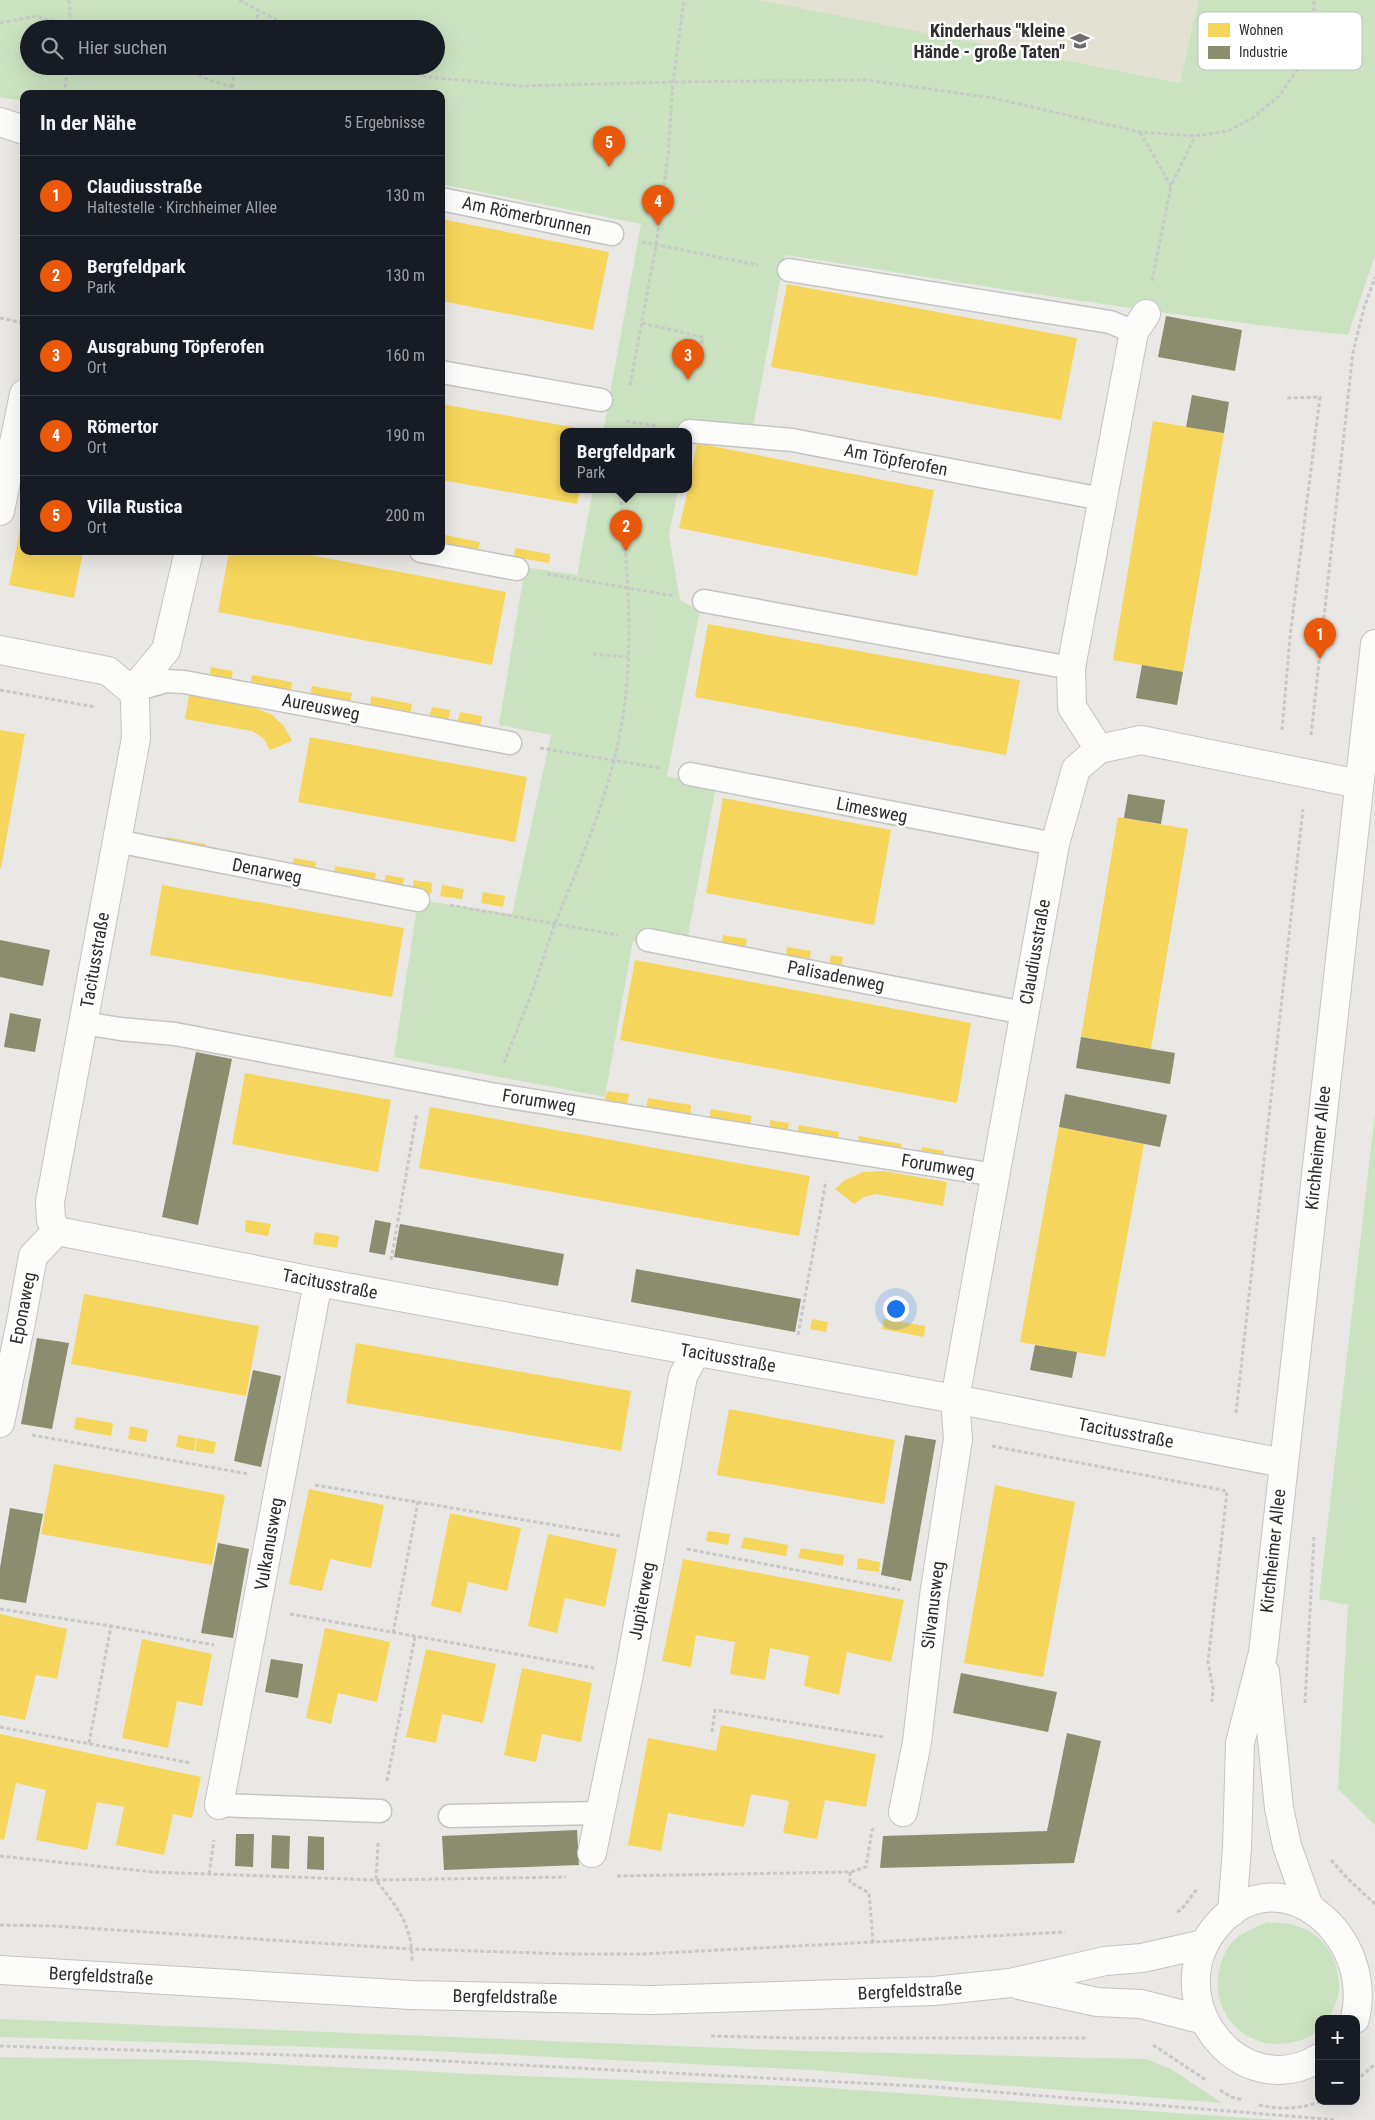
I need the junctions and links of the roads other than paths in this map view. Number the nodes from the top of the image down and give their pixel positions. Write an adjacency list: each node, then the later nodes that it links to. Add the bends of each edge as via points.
1 (0, 122): 2 (street)
2 (20, 129)
3 (445, 200): 4 (lane, Am Römerbrunnen)
4 (612, 234)
5 (789, 270): 6 (lane, via 1110,322)
6 (1140, 323): 11 (street)
7 (445, 373): 8 (lane)
8 (601, 400)
9 (20, 414): 12 (street)
10 (692, 432): 11 (lane, Am Töpferofen, via 792,440)
11 (1102, 499): 19 (street)
12 (0, 511)
13 (188, 555): 20 (street, via 166,650)
14 (442, 555): 15 (lane)
15 (516, 569)
16 (704, 601): 19 (lane)
17 (1375, 644): 24 (street, Kirchheimer Allee)
18 (0, 650): 20 (street, via 108,671)
19 (1071, 668): 22 (street, via 1072,707)
20 (132, 692): 21 (lane, Aureusweg, via 166,681 184,682); 25 (street, Tacitusstraße, via 137,718 136,738)
21 (510, 743)
22 (1099, 749): 24 (street, Claudiusstraße, via 1141,740); 26 (street, Claudiusstraße, via 1076,769)
23 (690, 774): 26 (lane, Limesweg)
24 (1359, 784): 38 (street, Kirchheimer Allee)
25 (116, 841): 27 (lane, Denarweg); 30 (street, Tacitusstraße)
26 (1055, 844): 29 (street, Claudiusstraße)
27 (418, 900)
28 (648, 940): 29 (lane, Palisadenweg)
29 (1024, 1012): 31 (street, Claudiusstraße)
30 (84, 1023): 31 (lane, Forumweg, via 120,1030 175,1034 491,1094); 32 (street, Tacitusstraße, via 50,1202 51,1220)
31 (995, 1175): 36 (street, Claudiusstraße)
32 (57, 1231): 33 (street, Tacitusstraße); 34 (street, Eponaweg, via 33,1256)
33 (318, 1282): 35 (street, Tacitusstraße); 40 (street, Vulkanusweg)
34 (11, 1321): 37 (street, Eponaweg)
35 (696, 1352): 36 (street, Tacitusstraße); 43 (street, Jupiterweg, via 683,1376 629,1674)
36 (955, 1399): 38 (street, Tacitusstraße); 42 (street, Silvanusweg, via 958,1439 934,1596 917,1742)
37 (0, 1423)
38 (1282, 1463): 39 (street, Kirchheimer Allee)
39 (1263, 1653): 46 (street, Kirchheimer Allee, via 1279,1808 1287,1846); 47 (street, Kirchheimer Allee, via 1240,1743)
40 (219, 1805): 41 (lane)
41 (380, 1811)
42 (903, 1812)
43 (600, 1813): 44 (lane); 45 (street, Jupiterweg)
44 (450, 1816)
45 (592, 1853)
46 (1308, 1904): 47 (street, via 1292,1899 1263,1899); 49 (street, via 1324,1913)
47 (1232, 1912): 48 (street, via 1220,1921)
48 (1204, 1944): 51 (street, Bergfeldstraße, via 1142,1958 1105,1961); 53 (street, via 1195,1982 1197,2003)
49 (1366, 1953): 52 (street, via 1360,2007)
50 (0, 1970): 51 (street, Bergfeldstraße, via 411,1995 651,2000 934,1991)
51 (1010, 1984): 53 (street, Bergfeldstraße, via 1098,2002 1141,2004)
52 (1356, 2015)
53 (1204, 2020): 56 (street, via 1225,2049 1241,2060 1275,2069 1294,2068)
54 (1375, 2021): 55 (street)
55 (1360, 2024)
56 (1315, 2060)

